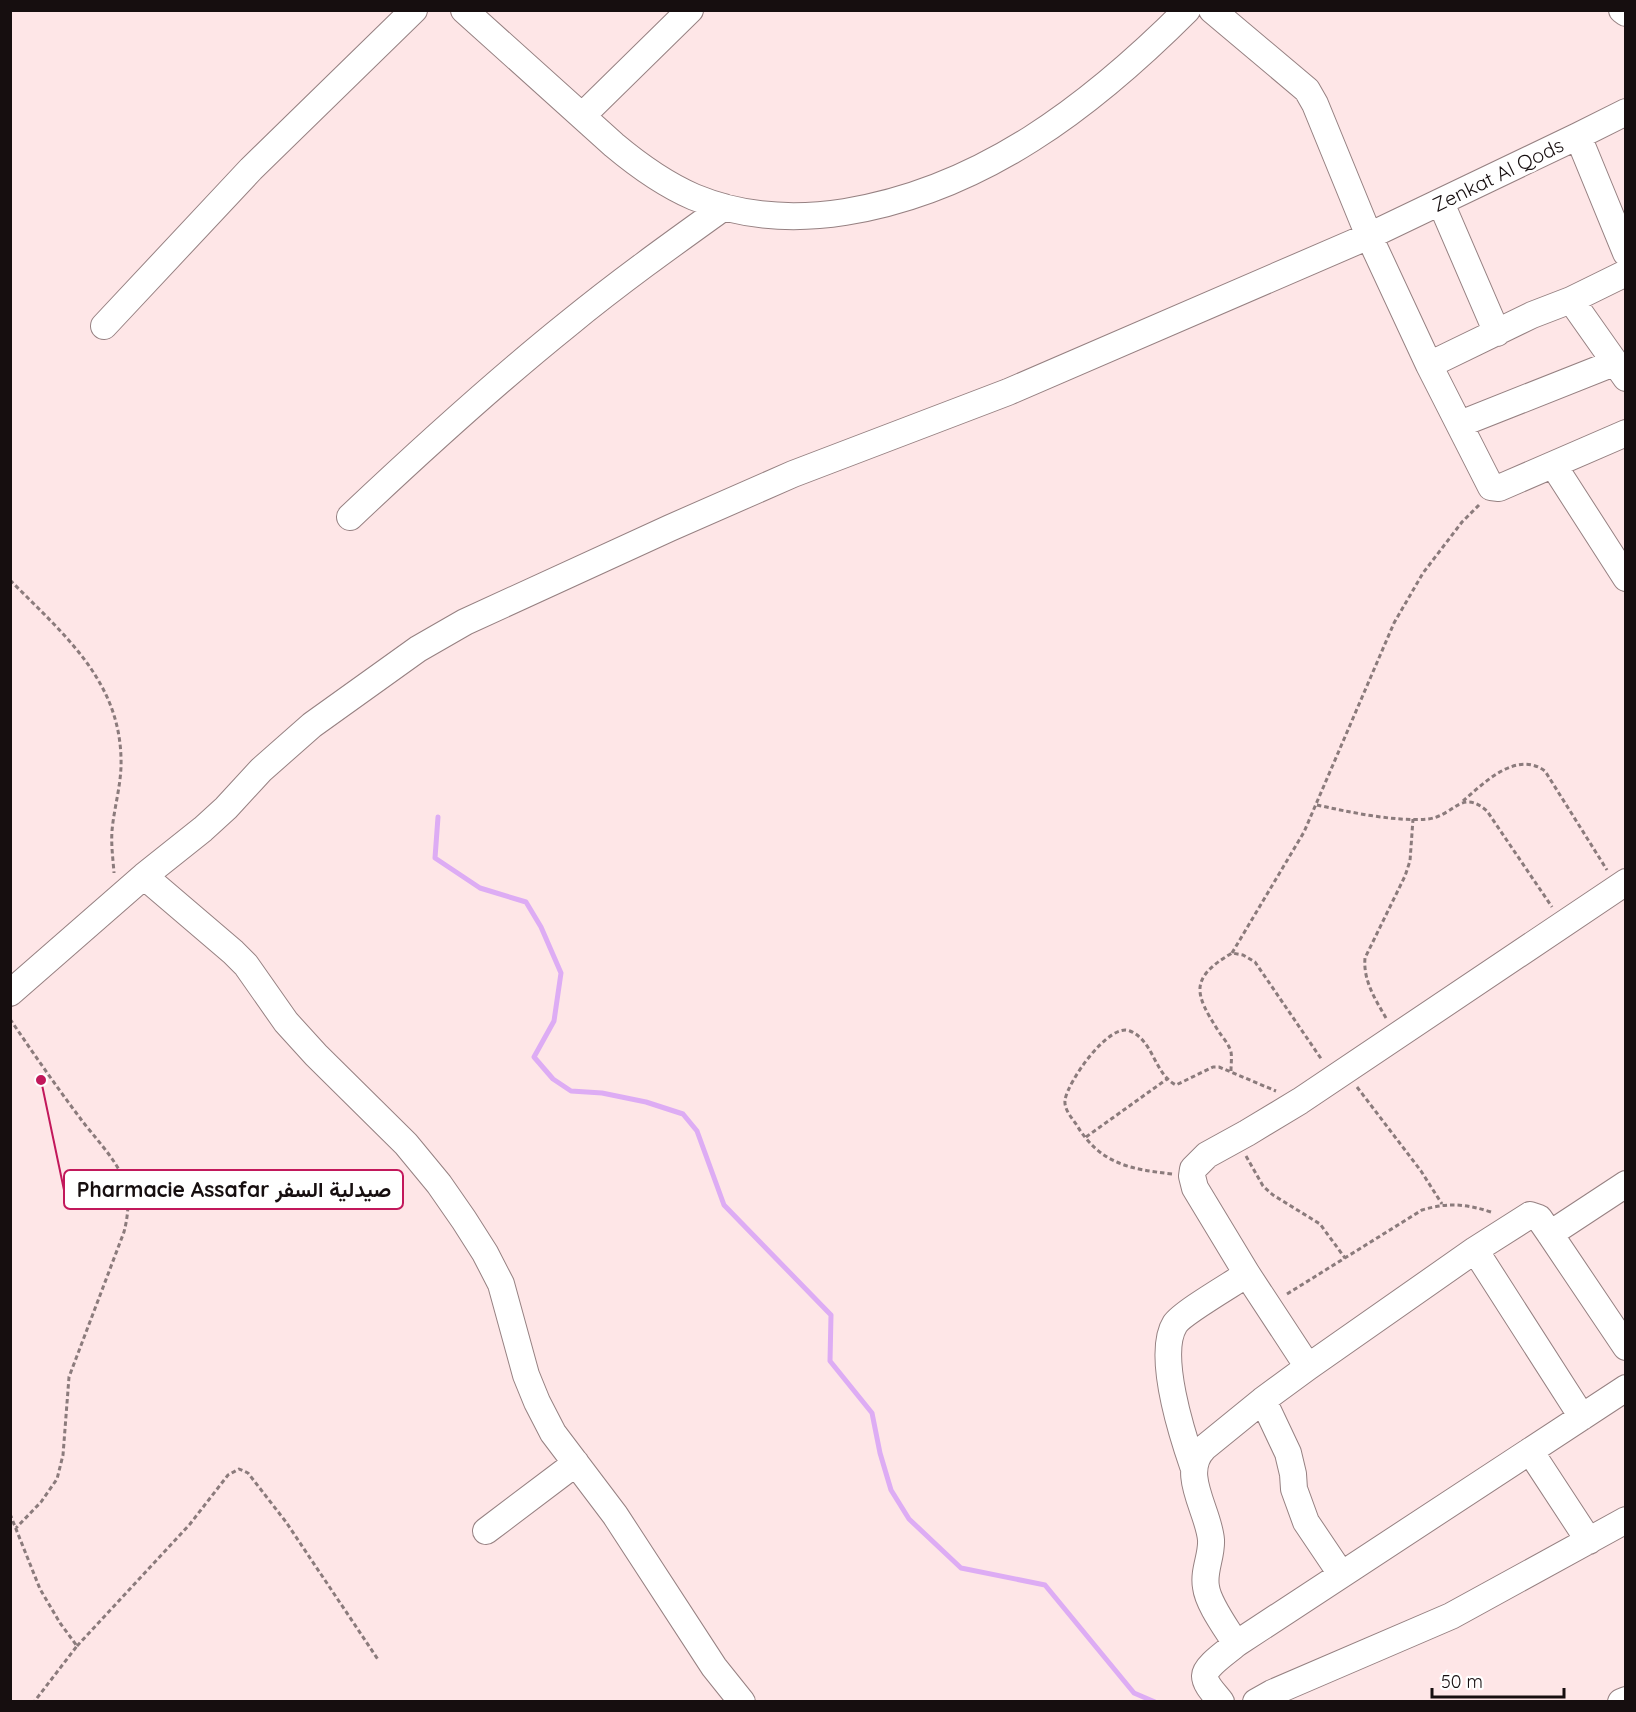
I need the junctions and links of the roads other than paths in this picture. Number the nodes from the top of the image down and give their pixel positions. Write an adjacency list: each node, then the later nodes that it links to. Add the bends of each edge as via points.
1 (414, 10): 17 (street, via 251,169)
2 (464, 10): 9 (street)
3 (690, 10): 9 (street)
4 (1187, 10): 12 (street, via 1099,91 987,166 946,184 873,207 819,216 755,214)
5 (1212, 10): 13 (street, via 1307,90)
6 (1622, 10): 7 (street)
7 (1626, 13)
8 (1626, 112): 10 (street, Zenkat Al Qods)
9 (582, 116): 12 (street, via 647,171 694,197)
10 (1578, 136): 11 (street, Zenkat Al Qods); 14 (street)
11 (1441, 203): 13 (street, Zenkat Al Qods); 18 (street)
12 (724, 207): 24 (street, via 560,331 429,443)
13 (1369, 236): 19 (street); 26 (street, Zenkat Al Qods, via 1008,392 793,474 465,622 418,650 312,725 203,829)
14 (1626, 253)
15 (1626, 273): 16 (street)
16 (1571, 300): 18 (street); 20 (street)
17 (104, 326)
18 (1497, 333): 19 (street)
19 (1429, 365): 21 (street)
20 (1620, 370): 21 (street)
21 (1460, 424): 23 (street, via 1489,484 1495,488)
22 (1626, 433): 23 (street)
23 (1554, 465): 25 (street)
24 (350, 517)
25 (1625, 576)
26 (144, 876): 28 (street, Zenkat Al Qods); 39 (street, via 246,965 291,1028 406,1144 439,1184 501,1284 537,1402 553,1433)
27 (1622, 885): 32 (street, via 1340,1075 1207,1155 1193,1169 1195,1188)
28 (10, 993)
29 (1626, 1184): 30 (street)
30 (1550, 1234): 31 (street, via 1535,1216 1526,1217); 33 (street)
31 (1475, 1250): 34 (street); 37 (street)
32 (1247, 1274): 34 (street); 40 (street, via 1180,1319 1172,1331 1169,1371)
33 (1626, 1347)
34 (1308, 1367): 36 (street)
35 (1626, 1388): 37 (street)
36 (1263, 1400): 40 (street, via 1196,1455); 44 (street, via 1288,1453 1296,1496 1306,1522)
37 (1582, 1417): 38 (street)
38 (1530, 1451): 43 (street); 44 (street)
39 (576, 1463): 42 (street); 48 (street, via 644,1557 714,1667)
40 (1193, 1466): 45 (street, via 1211,1541 1208,1596)
41 (1626, 1520): 43 (street)
42 (486, 1531)
43 (1589, 1542): 46 (street, via 1451,1616)
44 (1341, 1574): 45 (street)
45 (1236, 1644): 49 (street, via 1204,1675)
46 (1268, 1698)
47 (1626, 1700): 50 (street)
48 (742, 1701)
49 (1221, 1701)
50 (1621, 1701)

